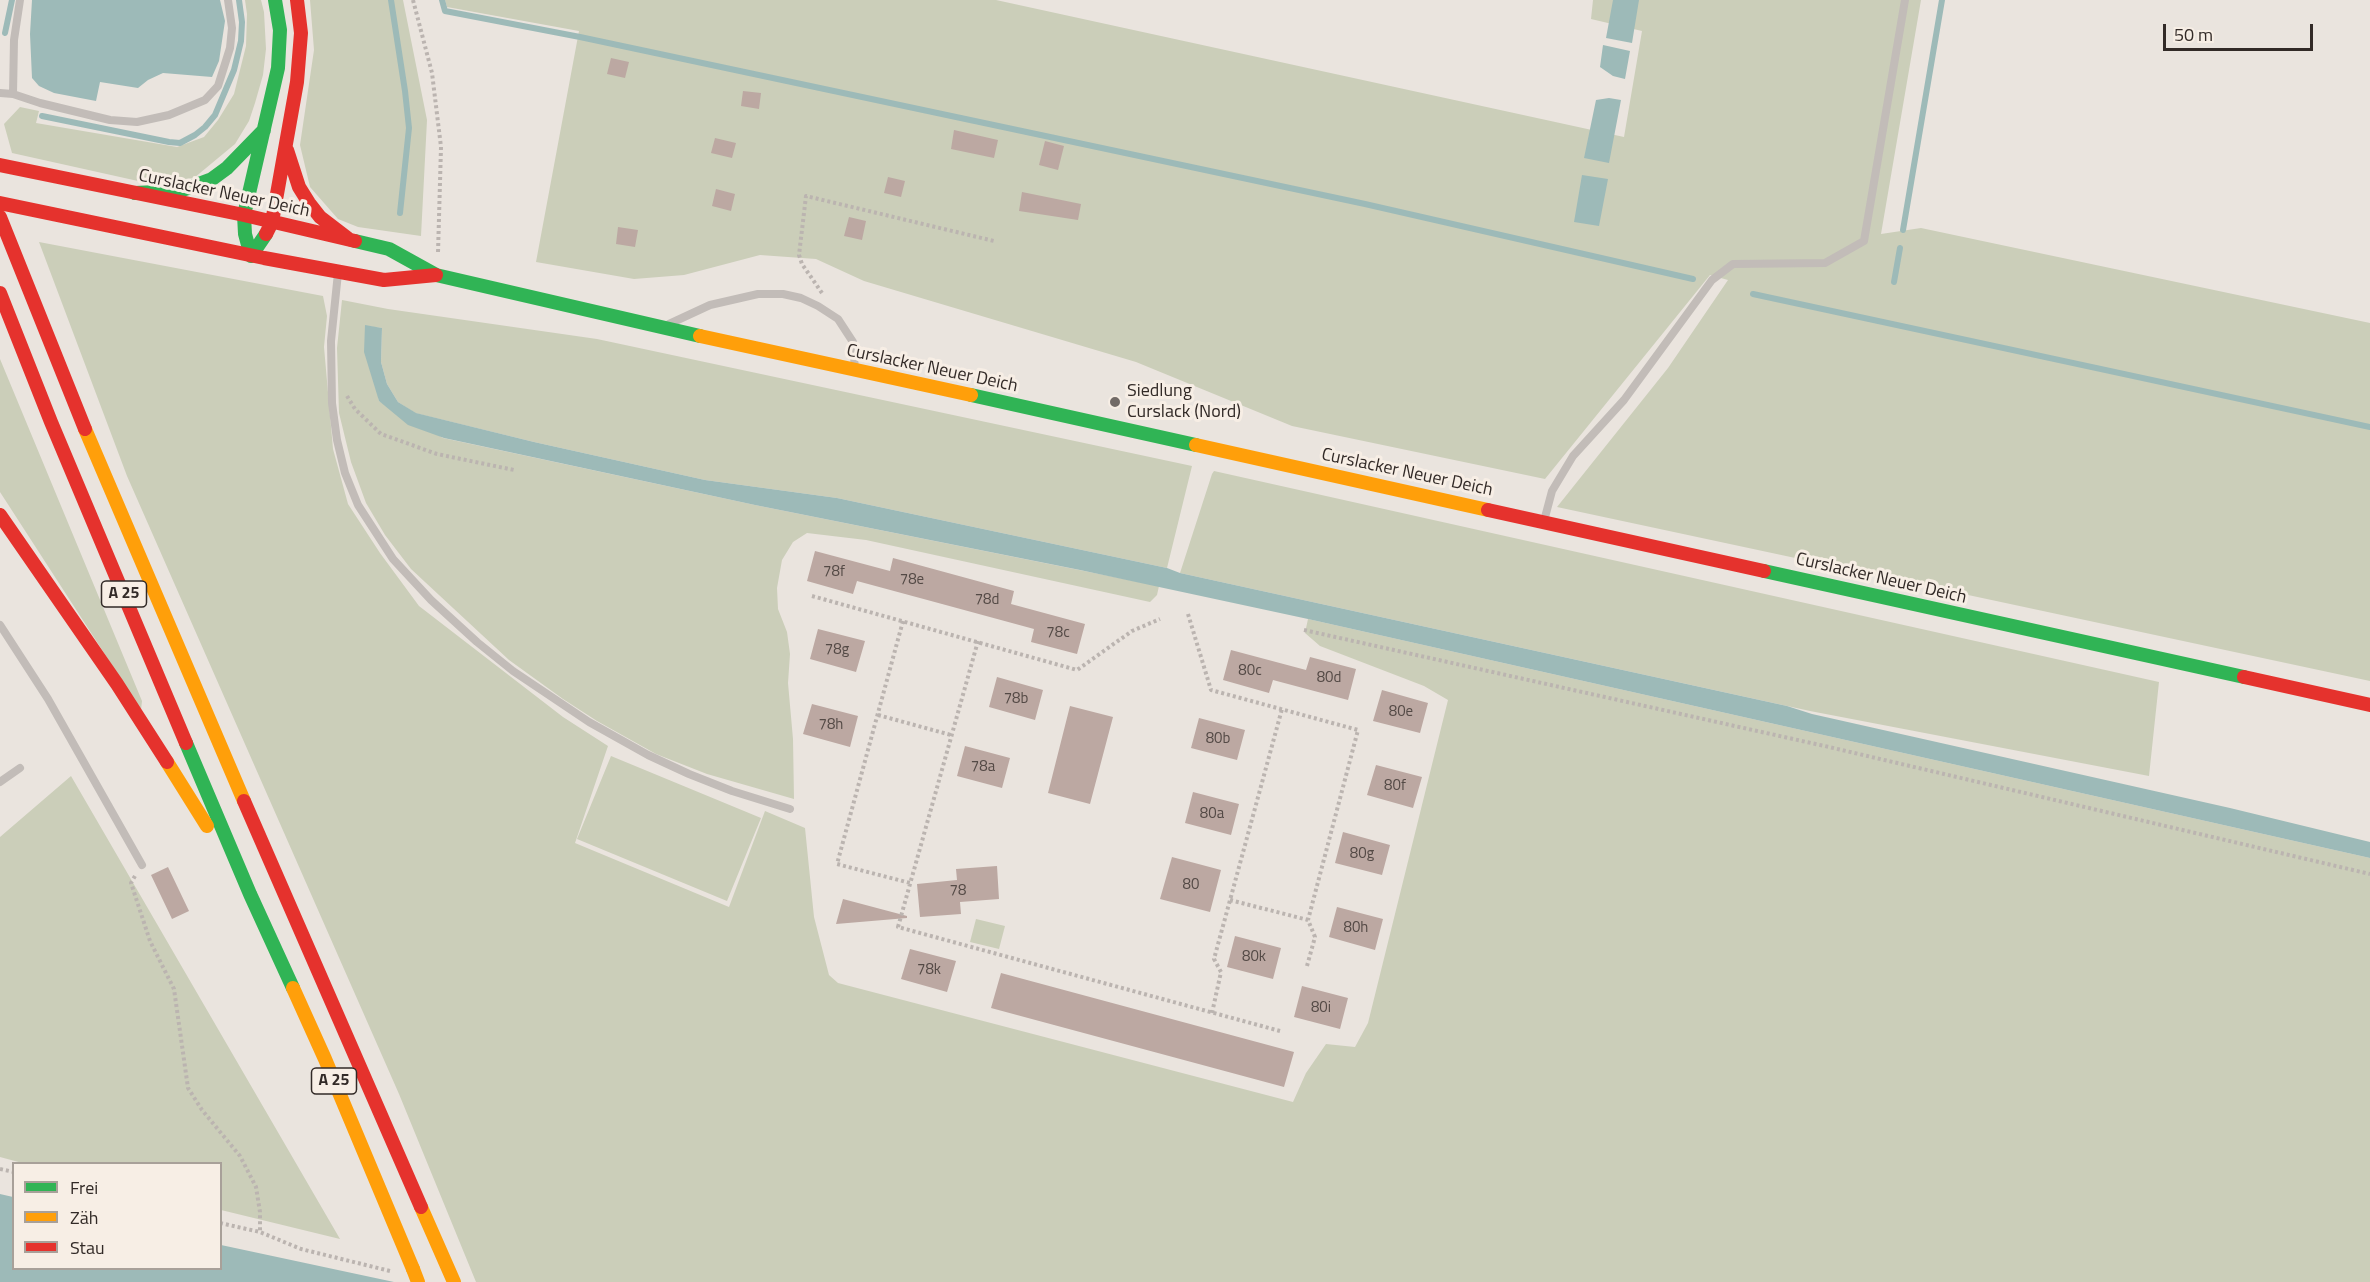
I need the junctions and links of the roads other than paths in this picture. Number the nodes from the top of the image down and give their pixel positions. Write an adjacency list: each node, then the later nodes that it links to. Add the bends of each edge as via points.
1 (20, 0): 7 (lane, via 14,40)
2 (228, 0): 7 (lane, via 230,48 218,86 205,100 137,122 110,120)
3 (275, 0): 8 (main road, via 280,49)
4 (297, 0): 9 (main road, via 301,57)
5 (1905, 0): 24 (lane, via 1864,240 1825,263 1733,264 1712,280 1624,400 1573,456 1552,491)
6 (0, 93): 7 (lane)
7 (13, 94)
8 (265, 128): 11 (main road, via 212,179 180,191); 13 (main road)
9 (286, 145): 15 (main road); 16 (main road, via 299,187 309,203 320,217)
10 (0, 165): 11 (main road, Curslacker Neuer Deich)
11 (135, 193): 13 (main road, Curslacker Neuer Deich)
12 (0, 203): 17 (main road, Curslacker Neuer Deich)
13 (244, 215): 15 (main road, Curslacker Neuer Deich); 17 (main road)
14 (0, 217): 33 (main road, A 25, via 192,681)
15 (272, 222): 16 (main road, Curslacker Neuer Deich); 17 (main road)
16 (350, 240): 19 (main road, Curslacker Neuer Deich, via 389,249)
17 (251, 255): 18 (main road, Curslacker Neuer Deich)
18 (338, 273): 19 (main road, Curslacker Neuer Deich, via 384,280); 29 (lane, via 331,373 337,440 358,505 393,559 431,600 513,671 618,739 689,774)
19 (436, 274): 21 (main road, Curslacker Neuer Deich)
20 (0, 293): 31 (main road, A 25)
21 (663, 327): 22 (main road, Curslacker Neuer Deich); 22 (lane, via 710,305 758,294 801,298 838,319 853,342)
22 (855, 370): 24 (main road, Curslacker Neuer Deich)
23 (0, 514): 31 (main road, via 117,684)
24 (1544, 522): 26 (main road, Curslacker Neuer Deich)
25 (0, 625): 30 (lane, via 48,699)
26 (2370, 705)
27 (20, 768): 28 (lane)
28 (0, 782)
29 (790, 809)
30 (142, 865)
31 (250, 894): 32 (main road, A 25, via 325,1059)
32 (415, 1276)
33 (453, 1280)

